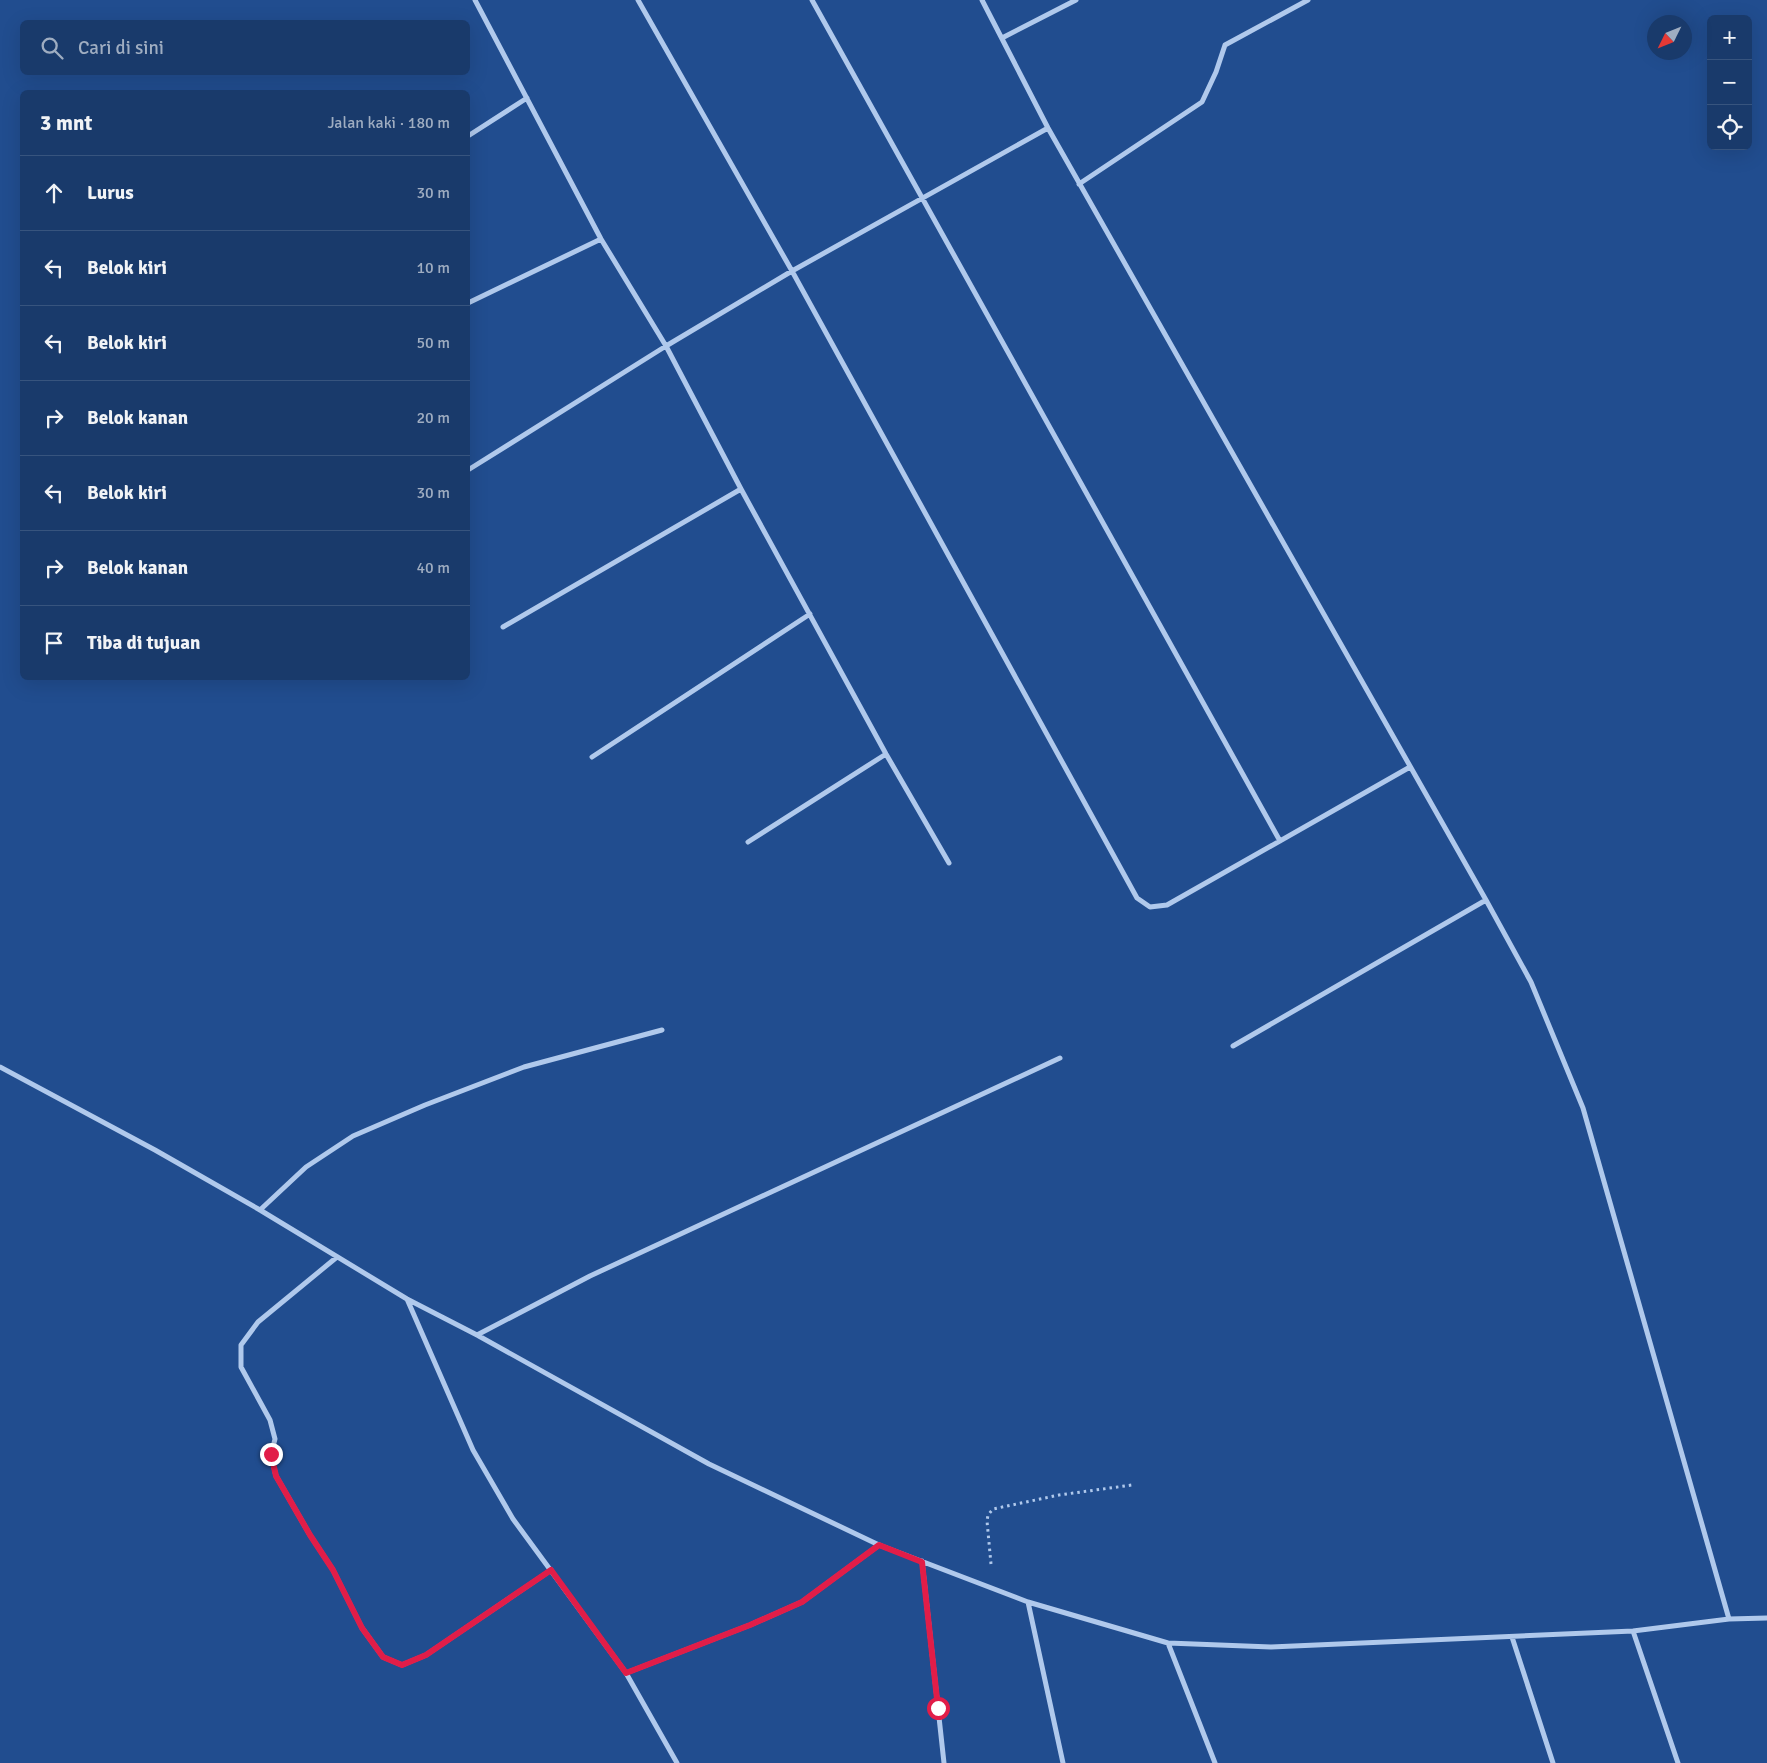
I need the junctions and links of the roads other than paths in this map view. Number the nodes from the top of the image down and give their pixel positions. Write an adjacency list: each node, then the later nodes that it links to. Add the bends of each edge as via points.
1 (475, 0): 8 (street)
2 (638, 0): 14 (street)
3 (812, 0): 12 (street)
4 (982, 0): 7 (street)
5 (1076, 0): 7 (street)
6 (1308, 0): 11 (street, via 1225,45 1202,102)
7 (1002, 38): 9 (street)
8 (527, 98): 10 (street); 13 (street)
9 (1048, 128): 11 (street); 12 (street)
10 (470, 135)
11 (1079, 184): 23 (street)
12 (923, 198): 14 (street); 24 (street)
13 (601, 239): 15 (street); 16 (street)
14 (792, 271): 16 (street); 24 (street, via 1137,898 1150,907 1167,905)
15 (470, 302)
16 (666, 346): 17 (street); 18 (street)
17 (470, 469)
18 (741, 489): 19 (street); 20 (street)
19 (810, 614): 21 (street); 22 (street)
20 (503, 627)
21 (886, 754): 25 (street); 26 (street)
22 (592, 756)
23 (1410, 767): 24 (street); 27 (street)
24 (1280, 841)
25 (748, 842)
26 (949, 863)
27 (1486, 900): 29 (street); 41 (street, via 1531,982 1583,1108)
28 (662, 1030): 32 (street, via 524,1067 353,1136 306,1168)
29 (1233, 1046)
30 (1060, 1058): 35 (street, via 590,1276)
31 (0, 1067): 32 (street)
32 (260, 1210): 33 (street)
33 (337, 1257): 34 (street); 38 (street, via 258,1322 241,1345 241,1367 270,1420 275,1439 271,1454 276,1476 333,1570 362,1628 383,1657 402,1665 426,1655)
34 (407, 1299): 35 (street); 38 (street, via 473,1450 513,1520)
35 (477, 1336): 36 (street, via 709,1464)
36 (879, 1545): 37 (street); 45 (street, via 802,1602)
37 (922, 1562): 39 (street); 47 (street)
38 (551, 1570): 45 (street)
39 (1028, 1602): 44 (street); 48 (street)
40 (1767, 1618): 41 (street)
41 (1729, 1619): 42 (street)
42 (1633, 1631): 43 (street); 51 (street)
43 (1512, 1637): 44 (street, via 1271,1647); 50 (street)
44 (1168, 1643): 49 (street)
45 (626, 1673): 46 (street)
46 (677, 1763)
47 (944, 1763)
48 (1063, 1763)
49 (1215, 1763)
50 (1553, 1763)
51 (1678, 1763)

